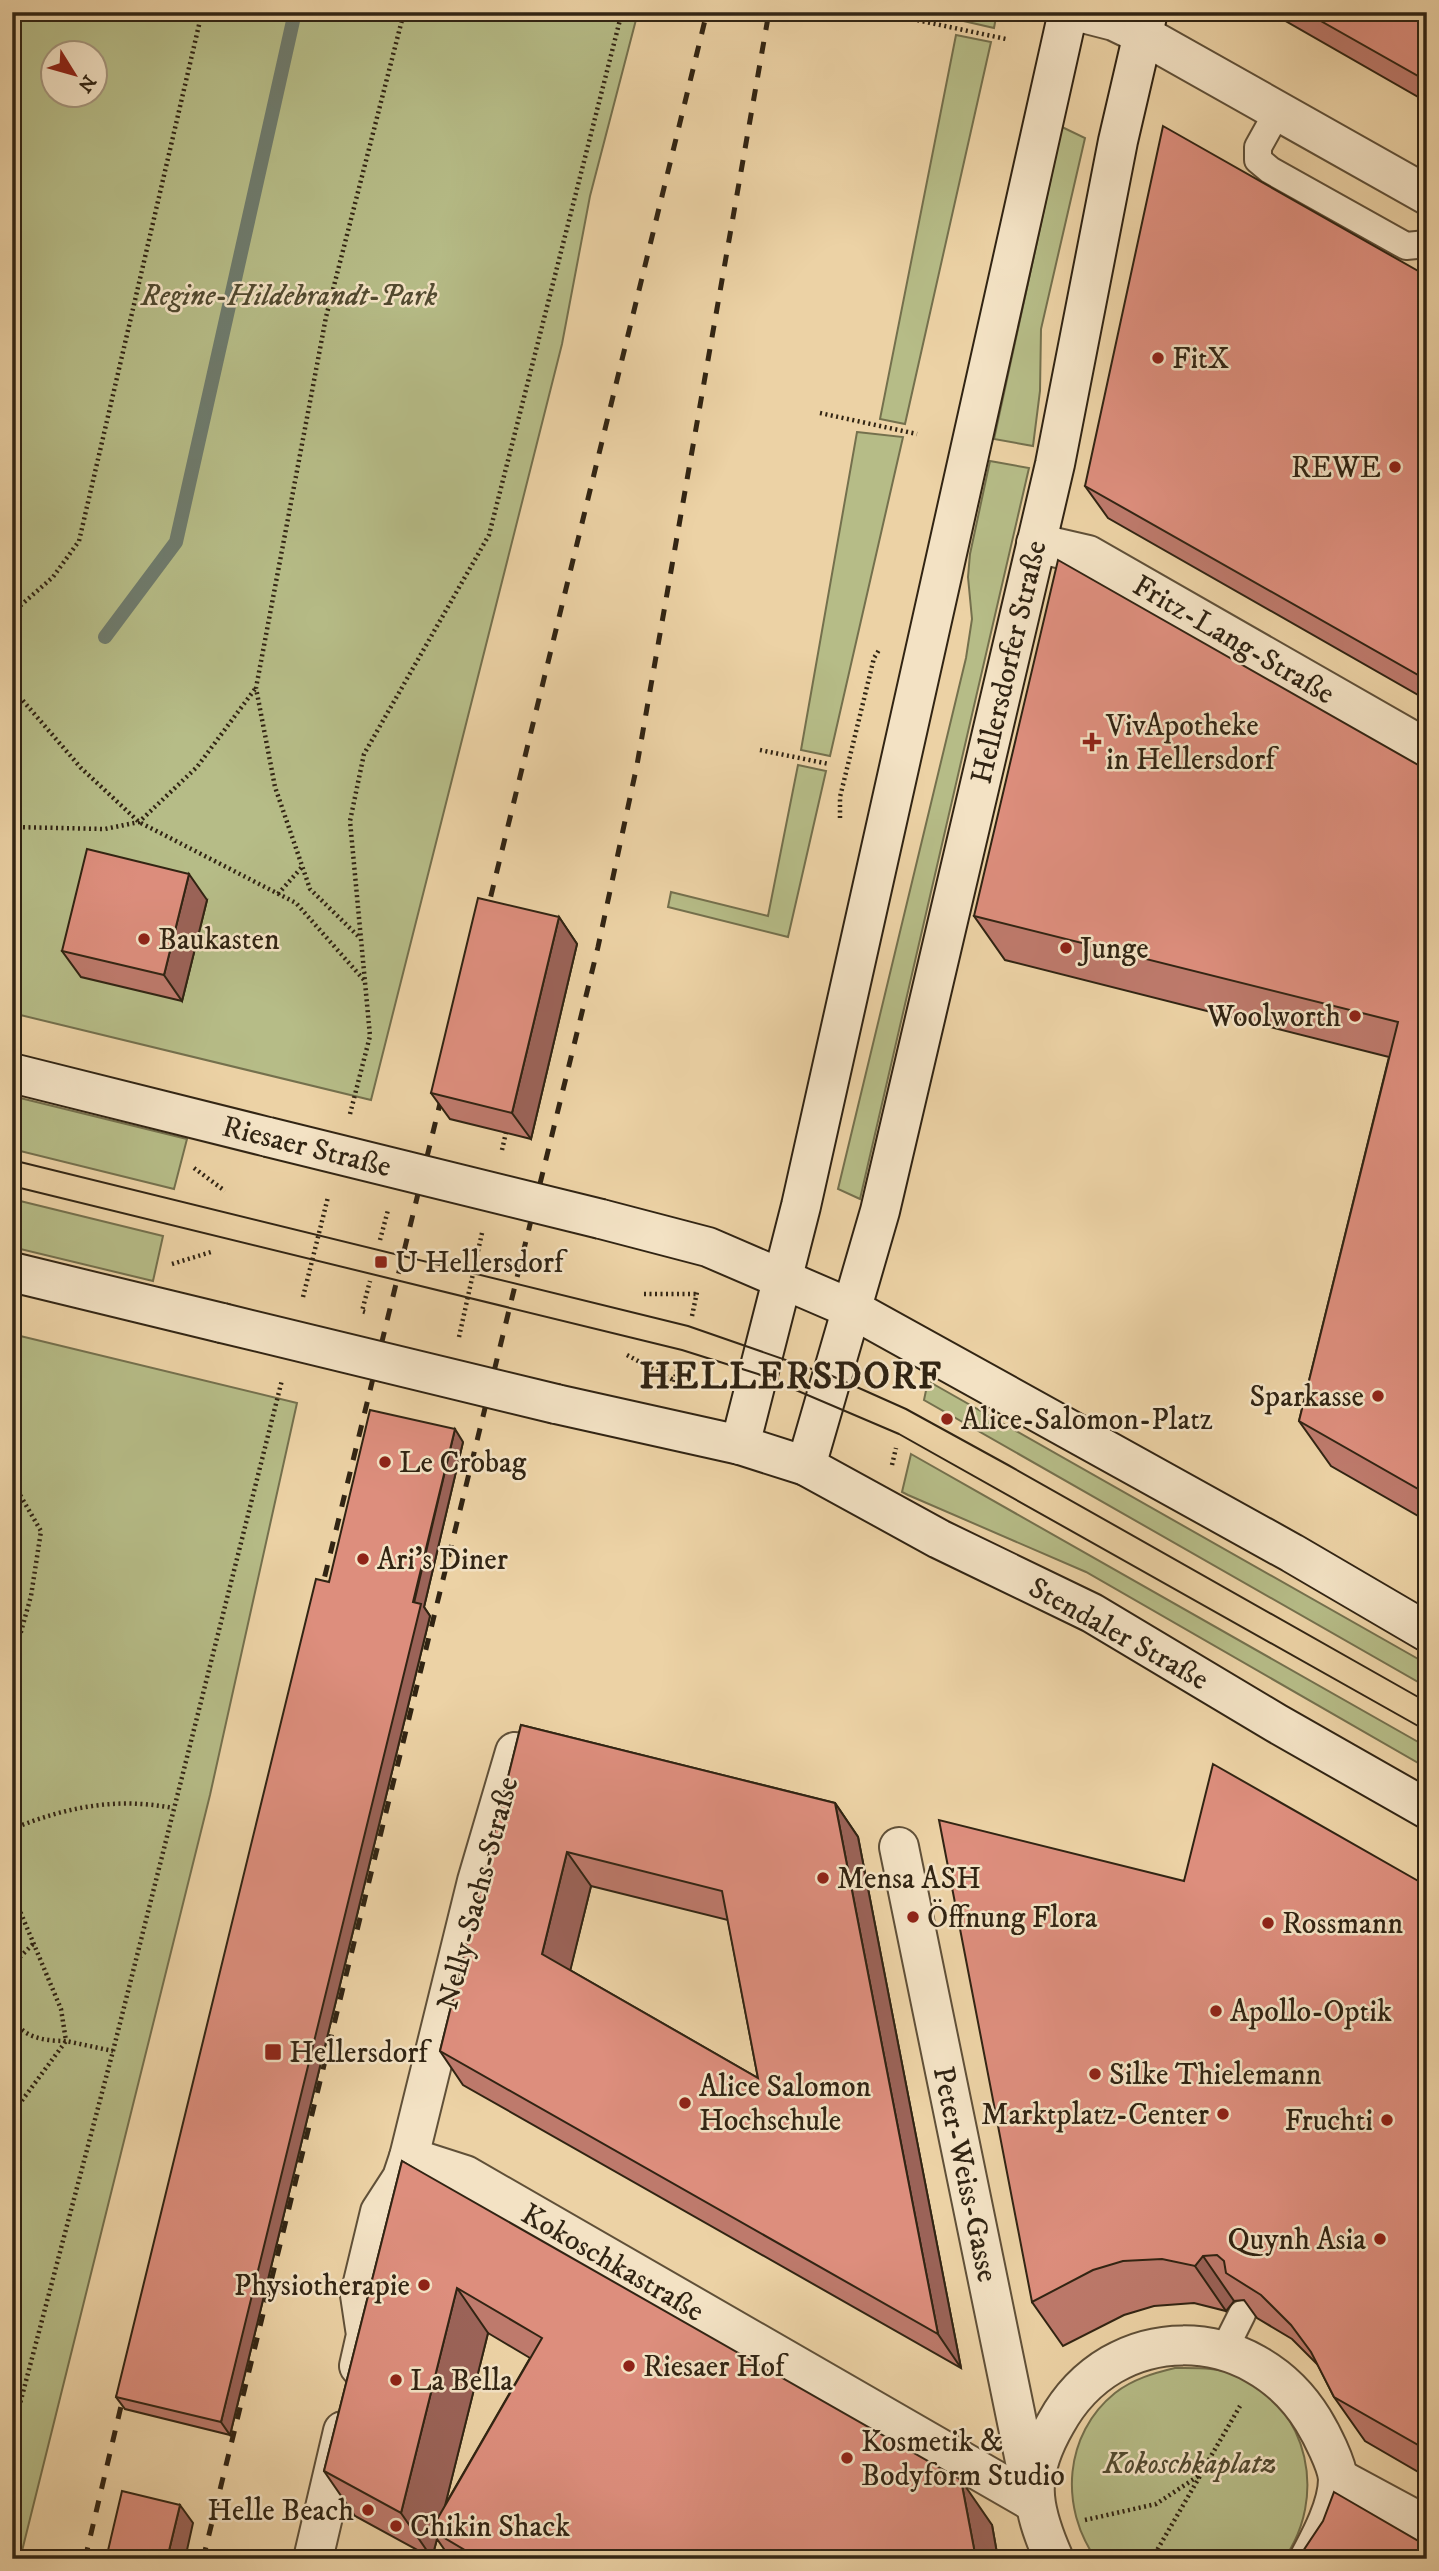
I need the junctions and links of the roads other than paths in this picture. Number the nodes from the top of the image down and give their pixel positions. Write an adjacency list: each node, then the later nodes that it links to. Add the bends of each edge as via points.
1 (1068, 12): 11 (main road)
2 (1079, 12): 3 (main road)
3 (1146, 24): 4 (main road); 7 (main road, Hellersdorfer Straße)
4 (1278, 111): 5 (main road); 6 (lane, via 1258,147 1258,160 1406,246)
5 (1427, 195)
6 (1427, 244)
7 (1036, 542): 8 (main road, Fritz-Lang-Straße, via 1088,555); 12 (main road, Hellersdorfer Straße, via 880,1211)
8 (1427, 749)
9 (12, 1073): 11 (main road, Riesaer Straße, bridge, via 601,1219 708,1248)
10 (12, 1272): 13 (main road, bridge)
11 (783, 1280): 12 (main road); 13 (main road)
12 (852, 1309): 14 (main road); 15 (main road)
13 (740, 1445): 14 (main road)
14 (806, 1466): 17 (main road, Stendaler Straße, via 939,1539 1093,1613)
15 (1427, 1632)
16 (515, 1752): 19 (main road, Nelly-Sachs-Straße, via 477,1881)
17 (1427, 1809)
18 (899, 1847): 24 (main road, Peter-Weiss-Gasse)
19 (409, 2157): 24 (main road, Kokoschkastraße, via 465,2175); 25 (main road, Nelly-Sachs-Straße, via 402,2178 380,2212 360,2295 366,2335)
20 (1242, 2314): 21 (lane)
21 (1223, 2352): 22 (main road, via 1263,2368 1304,2406 1322,2434); 24 (main road, via 1166,2345 1111,2362 1069,2399 1041,2449)
22 (1338, 2478): 23 (main road); 26 (main road, via 1324,2530)
23 (1427, 2526)
24 (1043, 2530)
25 (313, 2559)
26 (1308, 2559)

